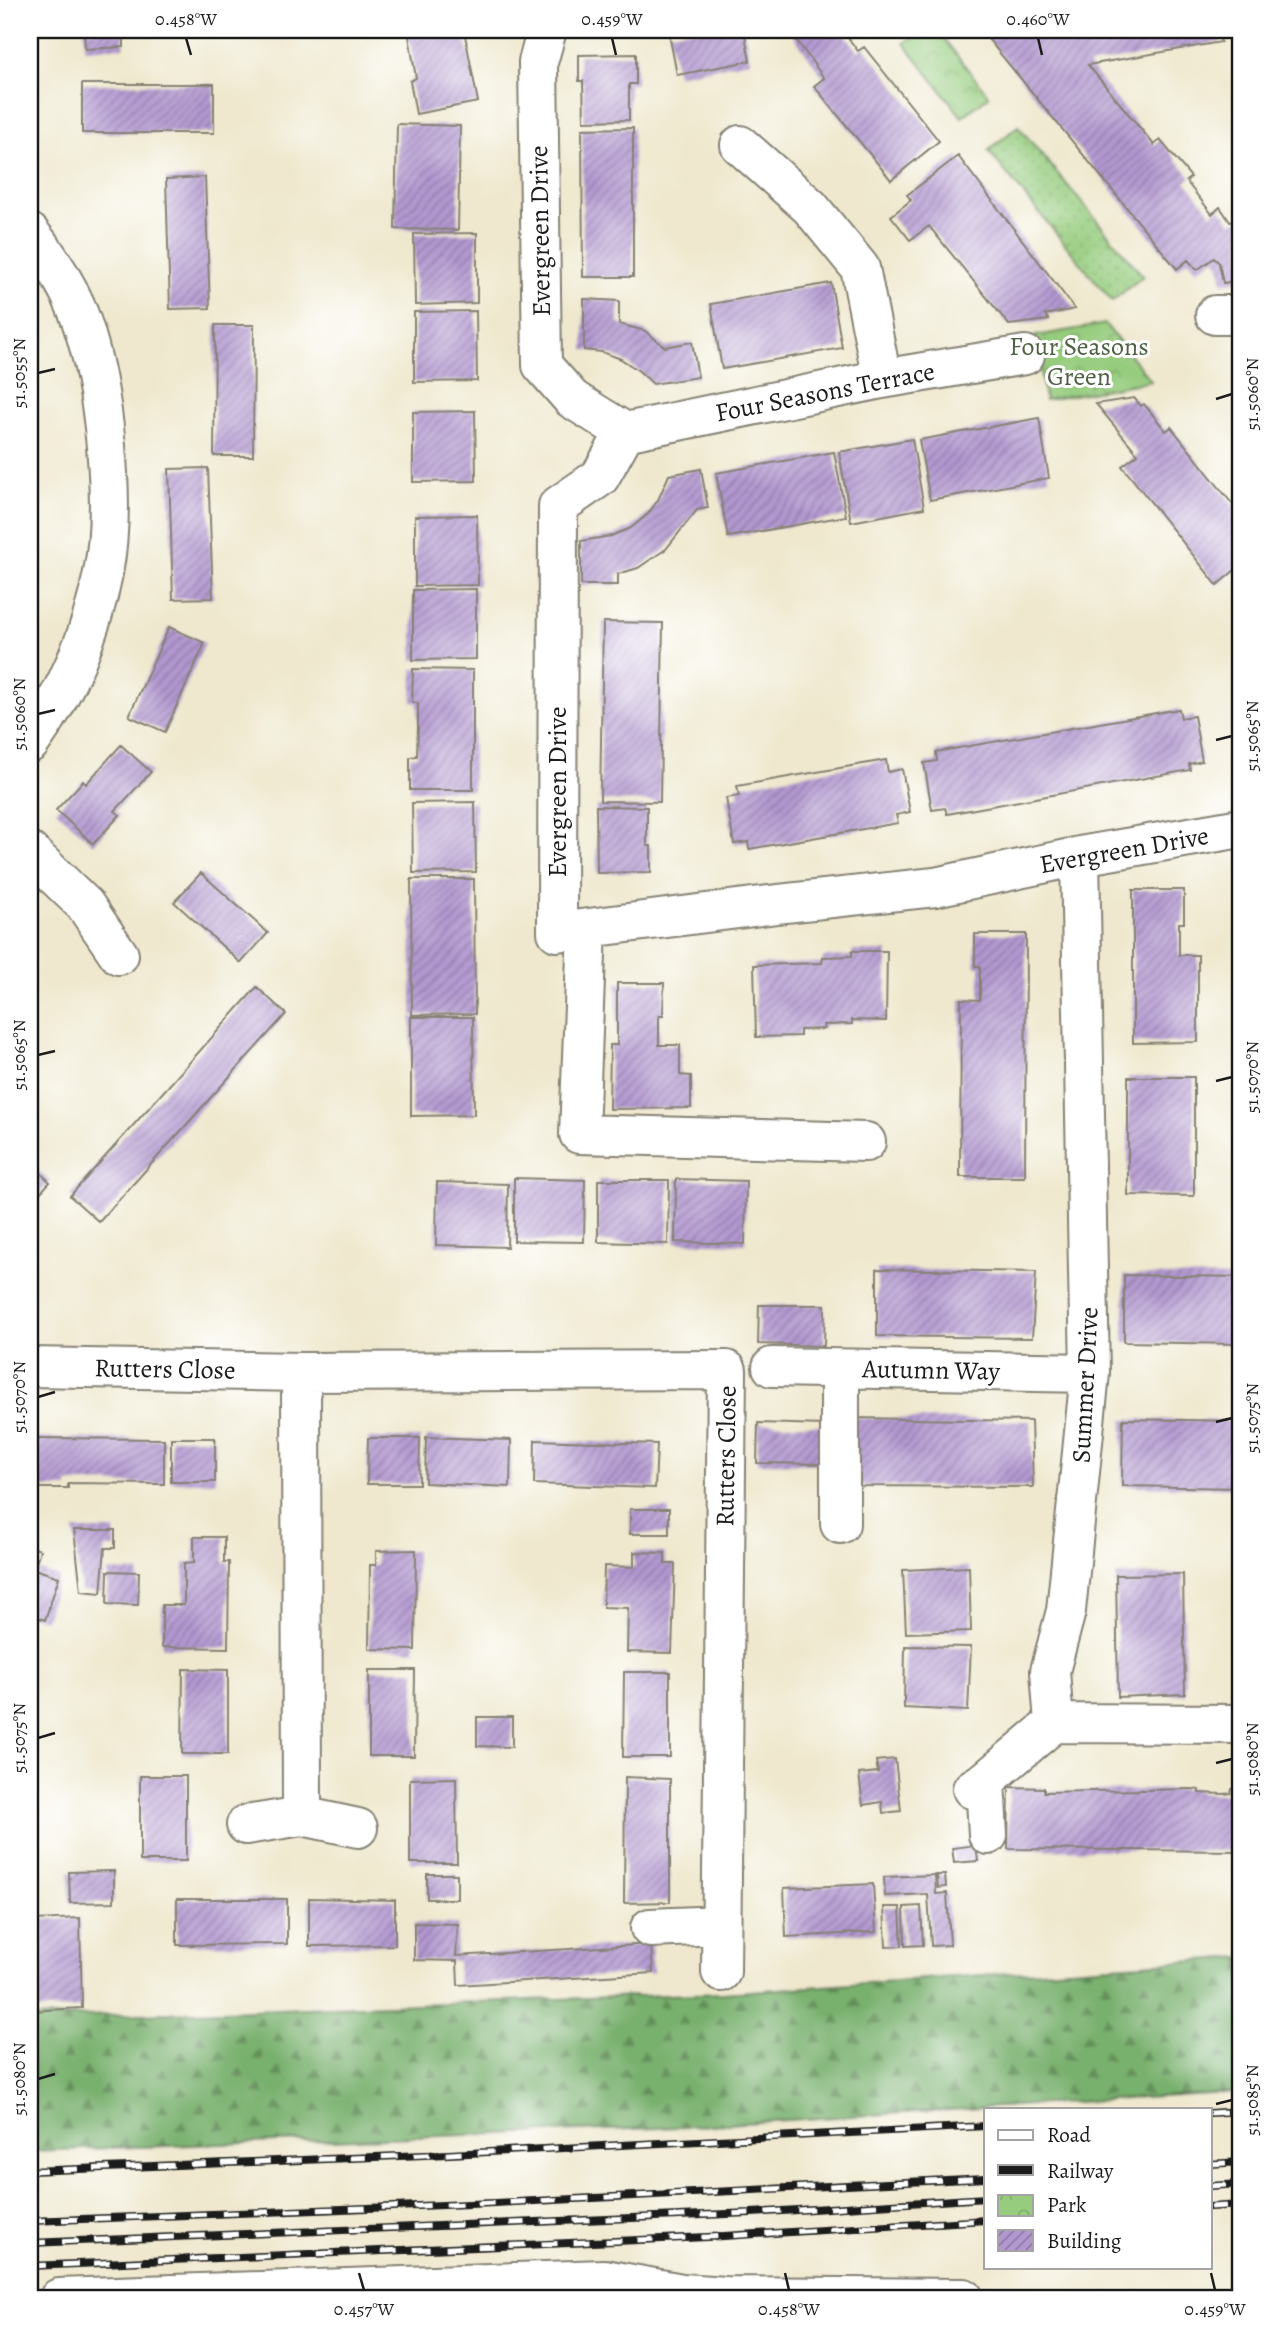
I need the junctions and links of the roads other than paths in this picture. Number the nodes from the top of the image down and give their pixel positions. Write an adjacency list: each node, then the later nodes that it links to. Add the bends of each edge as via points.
1 (547, 30): 6 (street, Evergreen Drive, via 538,62 542,365 572,399)
2 (740, 145): 5 (street, via 810,207 860,268)
3 (30, 233): 7 (street, via 66,286 80,318 102,418 108,487 104,572 91,618 75,664)
4 (1025, 355): 5 (street, Four Seasons Terrace)
5 (882, 379): 6 (street, Four Seasons Terrace)
6 (625, 432): 11 (street, Evergreen Drive, via 600,477 558,506 557,932)
7 (30, 743)
8 (1241, 828): 10 (street, Evergreen Drive)
9 (30, 852): 12 (street, via 85,905)
10 (1080, 856): 11 (street, Evergreen Drive, via 935,887); 18 (street, Summer Drive)
11 (587, 929): 13 (street, via 579,1134)
12 (119, 956)
13 (866, 1142)
14 (30, 1367): 17 (street, Rutters Close)
15 (772, 1367): 16 (street, Autumn Way)
16 (840, 1369): 18 (street, Autumn Way); 19 (street)
17 (301, 1372): 22 (street); 26 (street, Rutters Close, via 727,1370)
18 (1090, 1373): 20 (street, Summer Drive, via 1066,1611 1050,1671)
19 (840, 1524)
20 (1054, 1723): 21 (street); 25 (street, via 979,1785)
21 (1241, 1724)
22 (302, 1816): 23 (street); 24 (street)
23 (247, 1825)
24 (358, 1828)
25 (988, 1835)
26 (720, 1925): 27 (street); 28 (street)
27 (650, 1928)
28 (720, 1972)
29 (59, 2298): 30 (street, via 604,2278 726,2296)
30 (964, 2298)

